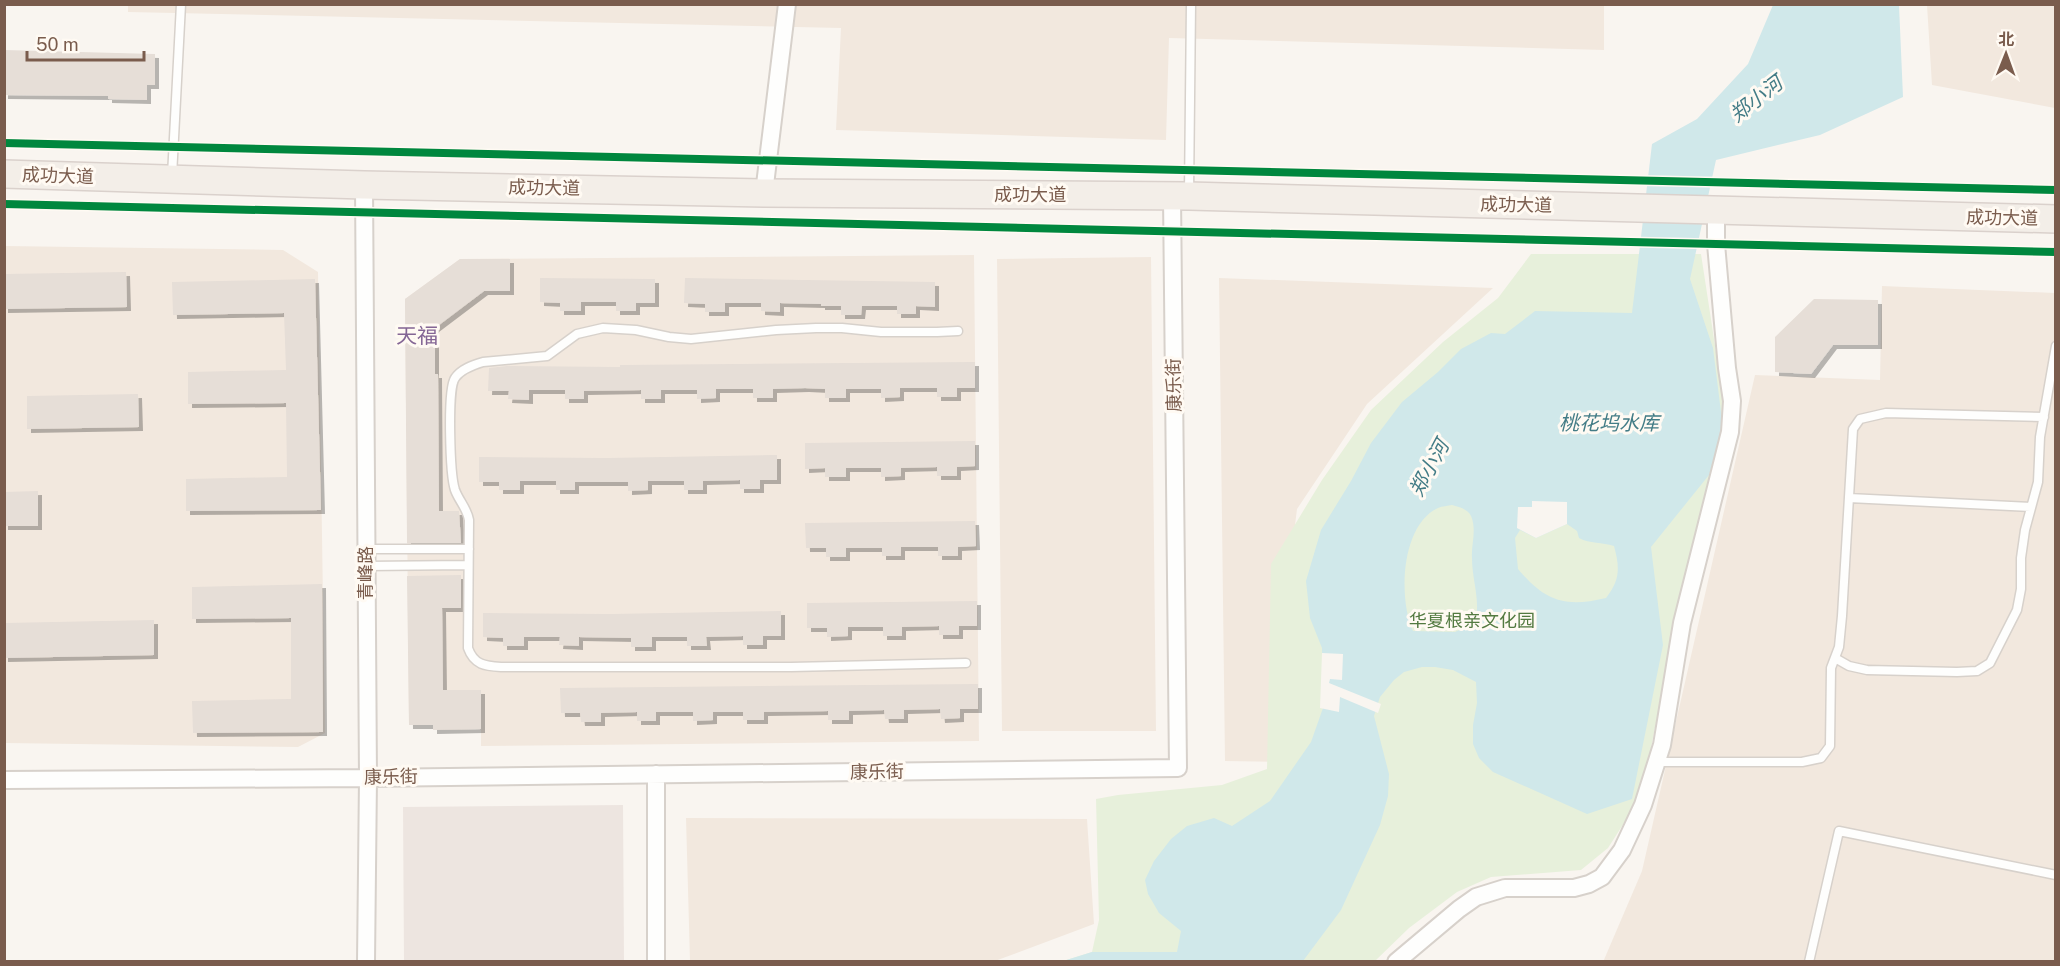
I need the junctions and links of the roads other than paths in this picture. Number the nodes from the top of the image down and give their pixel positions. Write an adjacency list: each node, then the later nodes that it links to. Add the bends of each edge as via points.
1 (181, 4): 5 (lane)
2 (787, 4): 7 (street)
3 (1191, 4): 8 (lane)
4 (4, 174): 5 (main road, 成功大道)
5 (172, 179): 6 (main road, 成功大道)
6 (364, 185): 7 (main road, 成功大道); 17 (street, 青峰路)
7 (764, 193): 8 (main road, 成功大道)
8 (1180, 196): 9 (main road, 成功大道); 22 (street, 康乐街, via 1178,768)
9 (1714, 211): 10 (main road, 成功大道); 21 (street, via 1732,401 1730,432 1682,623)
10 (2055, 219)
11 (958, 331): 16 (lane, via 816,328 691,339 603,328 576,334 547,356 473,365 455,378 451,391 452,473 455,489 468,513)
12 (2055, 346): 13 (lane)
13 (2044, 417): 14 (lane, via 1886,413 1860,419 1853,429); 15 (lane, via 2038,482)
14 (1849, 498): 15 (lane); 19 (lane, via 1842,616)
15 (2031, 507): 19 (lane, via 2021,558 2017,610 1990,663 1977,671 1867,670)
16 (469, 549): 17 (lane); 18 (lane)
17 (366, 558): 18 (lane); 23 (street, 青峰路)
18 (468, 565): 20 (lane, via 468,648 477,663 486,666)
19 (1835, 658): 21 (lane, via 1831,668 1830,746 1821,758 1802,762)
20 (966, 663)
21 (1657, 762): 28 (street, via 1643,806 1622,850 1602,877 1574,888 1505,888 1476,897)
22 (656, 774): 23 (street, 康乐街); 27 (street)
23 (368, 778): 24 (street, 康乐街); 26 (street, 青峰路)
24 (4, 780)
25 (2055, 875): 29 (lane, via 1839,831)
26 (366, 962)
27 (656, 962)
28 (1396, 962)
29 (1809, 962)

